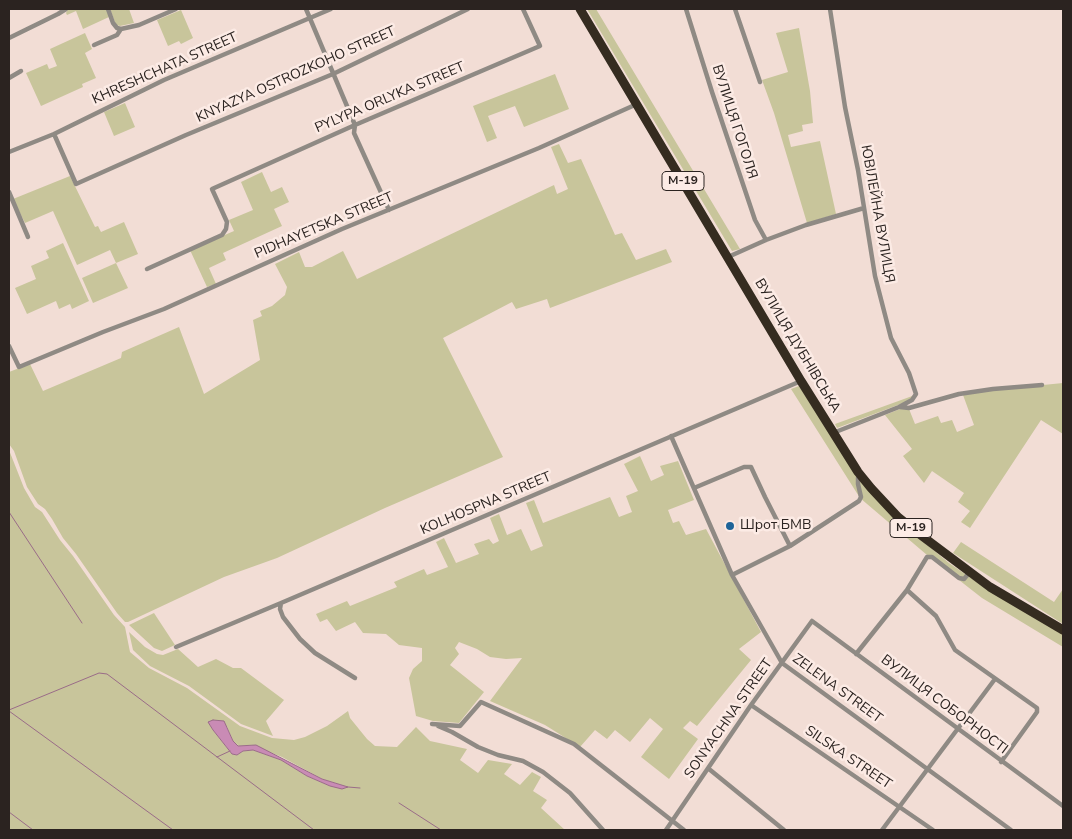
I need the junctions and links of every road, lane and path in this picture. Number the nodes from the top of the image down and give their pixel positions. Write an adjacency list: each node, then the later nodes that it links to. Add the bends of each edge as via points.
1 (66, 9): 14 (street)
2 (108, 9): 13 (street, via 113,23)
3 (176, 9): 13 (street)
4 (306, 9): 12 (street)
5 (331, 9): 12 (street, KHRESHCHATA STREET)
6 (468, 9): 17 (street, KNYAZYA OSTROZKOHO STREET)
7 (523, 9): 21 (street, PYLYPA ORLYKA STREET, via 540,46)
8 (580, 9): 20 (highway, ВУЛИЦЯ ДУБНІВСЬКА / М-19)
9 (686, 9): 28 (street, ВУЛИЦЯ ГОГОЛЯ, via 755,220)
10 (735, 9): 19 (street)
11 (830, 9): 25 (street, ЮВІЛЕЙНА ВУЛИЦЯ)
12 (310, 18): 17 (street); 22 (street, KHRESHCHATA STREET, via 164,80)
13 (121, 29): 15 (street, via 117,35)
14 (9, 38)
15 (94, 45)
16 (21, 71): 18 (street)
17 (333, 74): 21 (street); 22 (street, KNYAZYA OSTROZKOHO STREET, via 76,184)
18 (9, 78)
19 (760, 82)
20 (637, 104): 26 (street, PIDHAYETSKA STREET); 29 (highway, ВУЛИЦЯ ДУБНІВСЬКА / М-19)
21 (355, 125): 26 (street, via 354,133); 30 (street, PYLYPA ORLYKA STREET, via 212,189 227,222 222,234)
22 (54, 134): 23 (street, KHRESHCHATA STREET)
23 (9, 152)
24 (9, 192): 27 (street)
25 (864, 208): 28 (street); 34 (street, ЮВІЛЕЙНА ВУЛИЦЯ, via 875,276 891,338 909,372 916,394)
26 (389, 210): 31 (street, PIDHAYETSKA STREET, via 164,309 18,367)
27 (28, 237)
28 (766, 240): 29 (street)
29 (728, 257): 32 (highway, ВУЛИЦЯ ДУБНІВСЬКА / М-19)
30 (147, 269)
31 (9, 346)
32 (800, 381): 35 (highway, ВУЛИЦЯ ДУБНІВСЬКА / М-19); 36 (street, KOLHOSPNA STREET)
33 (1042, 385): 34 (street, via 959,394 909,408)
34 (899, 407): 35 (street)
35 (833, 433): 37 (highway, ВУЛИЦЯ ДУБНІВСЬКА / М-19)
36 (671, 436): 38 (street, ZELENA STREET); 43 (street, KOLHOSPNA STREET)
37 (860, 475): 39 (street, via 859,500); 40 (highway, ВУЛИЦЯ ДУБНІВСЬКА / М-19, via 898,517)
38 (694, 488): 39 (street, via 751,467); 41 (street, ZELENA STREET)
39 (790, 546): 41 (street)
40 (969, 573): 42 (street, via 964,579 959,578 932,557 927,557); 45 (highway, ВУЛИЦЯ ДУБНІВСЬКА / М-19)
41 (732, 575): 48 (street, ZELENA STREET)
42 (907, 590): 47 (street); 50 (street, via 936,616 955,650)
43 (281, 603): 46 (street, KOLHOSPNA STREET); 49 (street, via 283,617 300,639)
44 (812, 622): 47 (street, ВУЛИЦЯ СОБОРНОСТІ); 48 (street, SONYACHNA STREET)
45 (1063, 630)
46 (176, 647)
47 (856, 654): 52 (street, ВУЛИЦЯ СОБОРНОСТІ)
48 (782, 663): 51 (street, SONYACHNA STREET); 54 (street, ZELENA STREET)
49 (355, 678)
50 (995, 679): 52 (street); 53 (street, via 1037,708)
51 (751, 705): 55 (street, SONYACHNA STREET); 57 (street, SILSKA STREET)
52 (958, 729): 53 (street, ВУЛИЦЯ СОБОРНОСТІ); 54 (street)
53 (1001, 762): 56 (street, ВУЛИЦЯ СОБОРНОСТІ)
54 (928, 768): 57 (street); 65 (street, ZELENA STREET)
55 (709, 769): 58 (street, SONYACHNA STREET); 62 (street)
56 (1063, 806)
57 (900, 807): 63 (street); 64 (street, SILSKA STREET)
58 (673, 821): 59 (street, via 574,744 481,702 460,726 432,724 498,756 523,762 543,772 570,792); 60 (street, SONYACHNA STREET); 61 (street)
59 (603, 830)
60 (666, 830)
61 (684, 830)
62 (784, 830)
63 (882, 830)
64 (932, 830)
65 (1011, 830)

